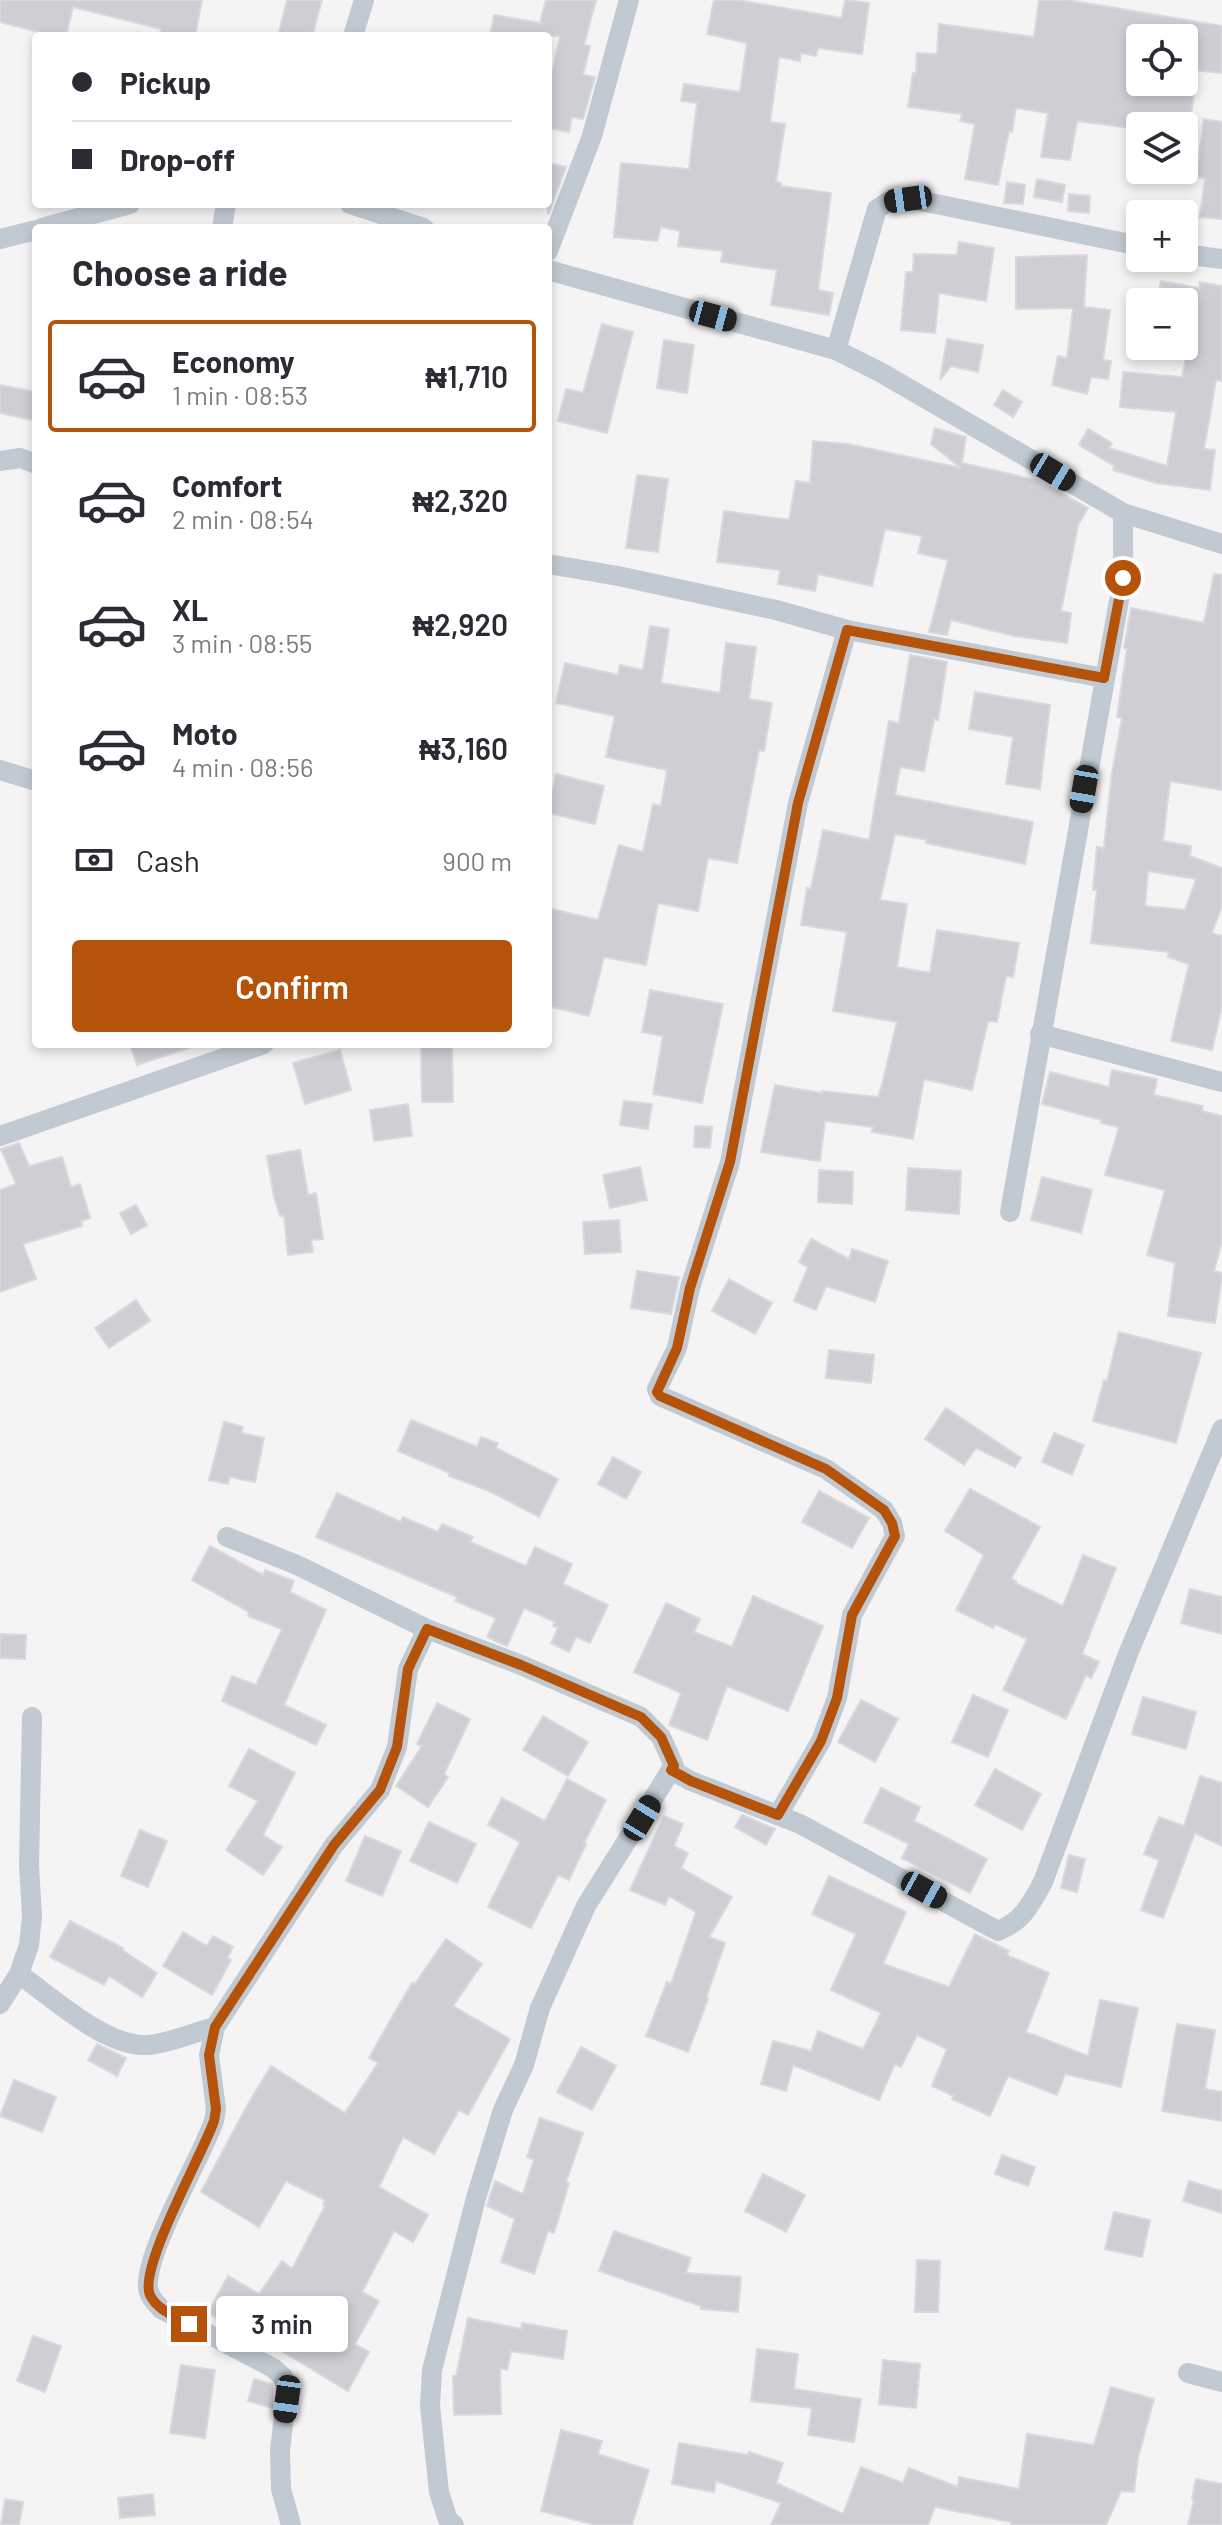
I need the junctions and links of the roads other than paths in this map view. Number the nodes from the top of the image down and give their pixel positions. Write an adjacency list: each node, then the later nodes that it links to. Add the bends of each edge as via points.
1 (364, 0): 3 (street)
2 (629, 0): 10 (street, via 592,136)
3 (354, 32)
4 (115, 208): 6 (street)
5 (362, 208): 7 (street)
6 (57, 224)
7 (412, 224)
8 (32, 231): 9 (street)
9 (0, 239)
10 (552, 241)
11 (1126, 243): 15 (street, via 908,199 888,202 877,209 869,229)
12 (1198, 256): 13 (street)
13 (1222, 259)
14 (552, 271): 15 (street)
15 (836, 350): 18 (street)
16 (0, 461): 17 (street)
17 (32, 462)
18 (1123, 513): 19 (street); 22 (street, via 1123,578)
19 (1222, 544)
20 (552, 565): 21 (street, via 776,610)
21 (847, 630): 22 (street); 35 (street, via 798,803 730,1162 677,1348 657,1389 660,1396 826,1469 884,1510 892,1523 895,1536 852,1615 832,1717)
22 (1104, 678): 25 (street)
23 (0, 770): 24 (street)
24 (32, 780)
25 (1040, 1034): 27 (street); 29 (street)
26 (253, 1048): 28 (street)
27 (1222, 1082)
28 (0, 1136)
29 (1010, 1212)
30 (1222, 1429): 35 (street, via 1026,1914 998,1931)
31 (227, 1537): 32 (street)
32 (427, 1629): 34 (street, via 641,1717 661,1737 674,1766); 38 (street, via 408,1669 397,1747 380,1790 334,1845)
33 (32, 1717): 36 (street, via 32,1916)
34 (671, 1770): 35 (street); 41 (street, via 586,1906 540,2008 476,2198 432,2370 433,2441)
35 (778, 1815)
36 (19, 1974): 37 (street); 38 (street, via 125,2042 153,2045)
37 (0, 2004)
38 (215, 2027): 42 (street, via 209,2055 214,2121 164,2230 148,2289 161,2309 283,2377 287,2388 281,2489)
39 (1188, 2373): 40 (street)
40 (1222, 2382)
41 (448, 2523)
42 (291, 2525)

